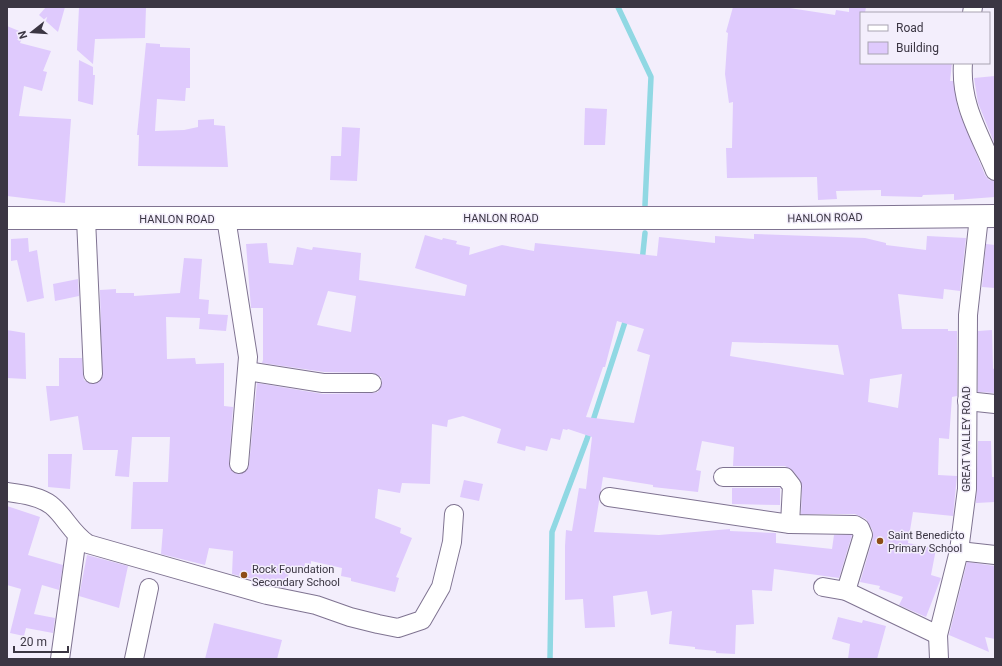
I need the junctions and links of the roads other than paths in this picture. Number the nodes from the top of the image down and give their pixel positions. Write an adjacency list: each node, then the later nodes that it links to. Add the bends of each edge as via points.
1 (963, 64): 2 (street, via 968,112)
2 (995, 171)
3 (987, 217): 5 (main road, HANLON ROAD); 10 (street, GREAT VALLEY ROAD, via 968,315)
4 (7, 218): 6 (main road, HANLON ROAD)
5 (226, 218): 6 (main road, HANLON ROAD); 7 (street, via 247,349)
6 (86, 219): 8 (street)
7 (248, 371): 9 (street, via 323,383); 12 (street)
8 (93, 374)
9 (372, 383)
10 (967, 401): 11 (street); 19 (street, GREAT VALLEY ROAD, via 967,489)
11 (995, 404)
12 (239, 464)
13 (723, 477): 17 (street, via 786,477 792,486)
14 (7, 492): 18 (street, via 38,498 52,506)
15 (609, 498): 17 (street)
16 (454, 514): 18 (street, via 452,542 441,587 422,620 398,628 350,617 316,605 267,595 88,544)
17 (790, 524): 23 (street, via 855,525 860,528 863,535)
18 (77, 537): 25 (street)
19 (959, 550): 20 (street); 24 (street, GREAT VALLEY ROAD)
20 (995, 555)
21 (823, 587): 23 (street)
22 (149, 588): 26 (street)
23 (846, 591): 24 (street)
24 (938, 635): 27 (street, GREAT VALLEY ROAD)
25 (60, 659)
26 (134, 659)
27 (939, 659)

